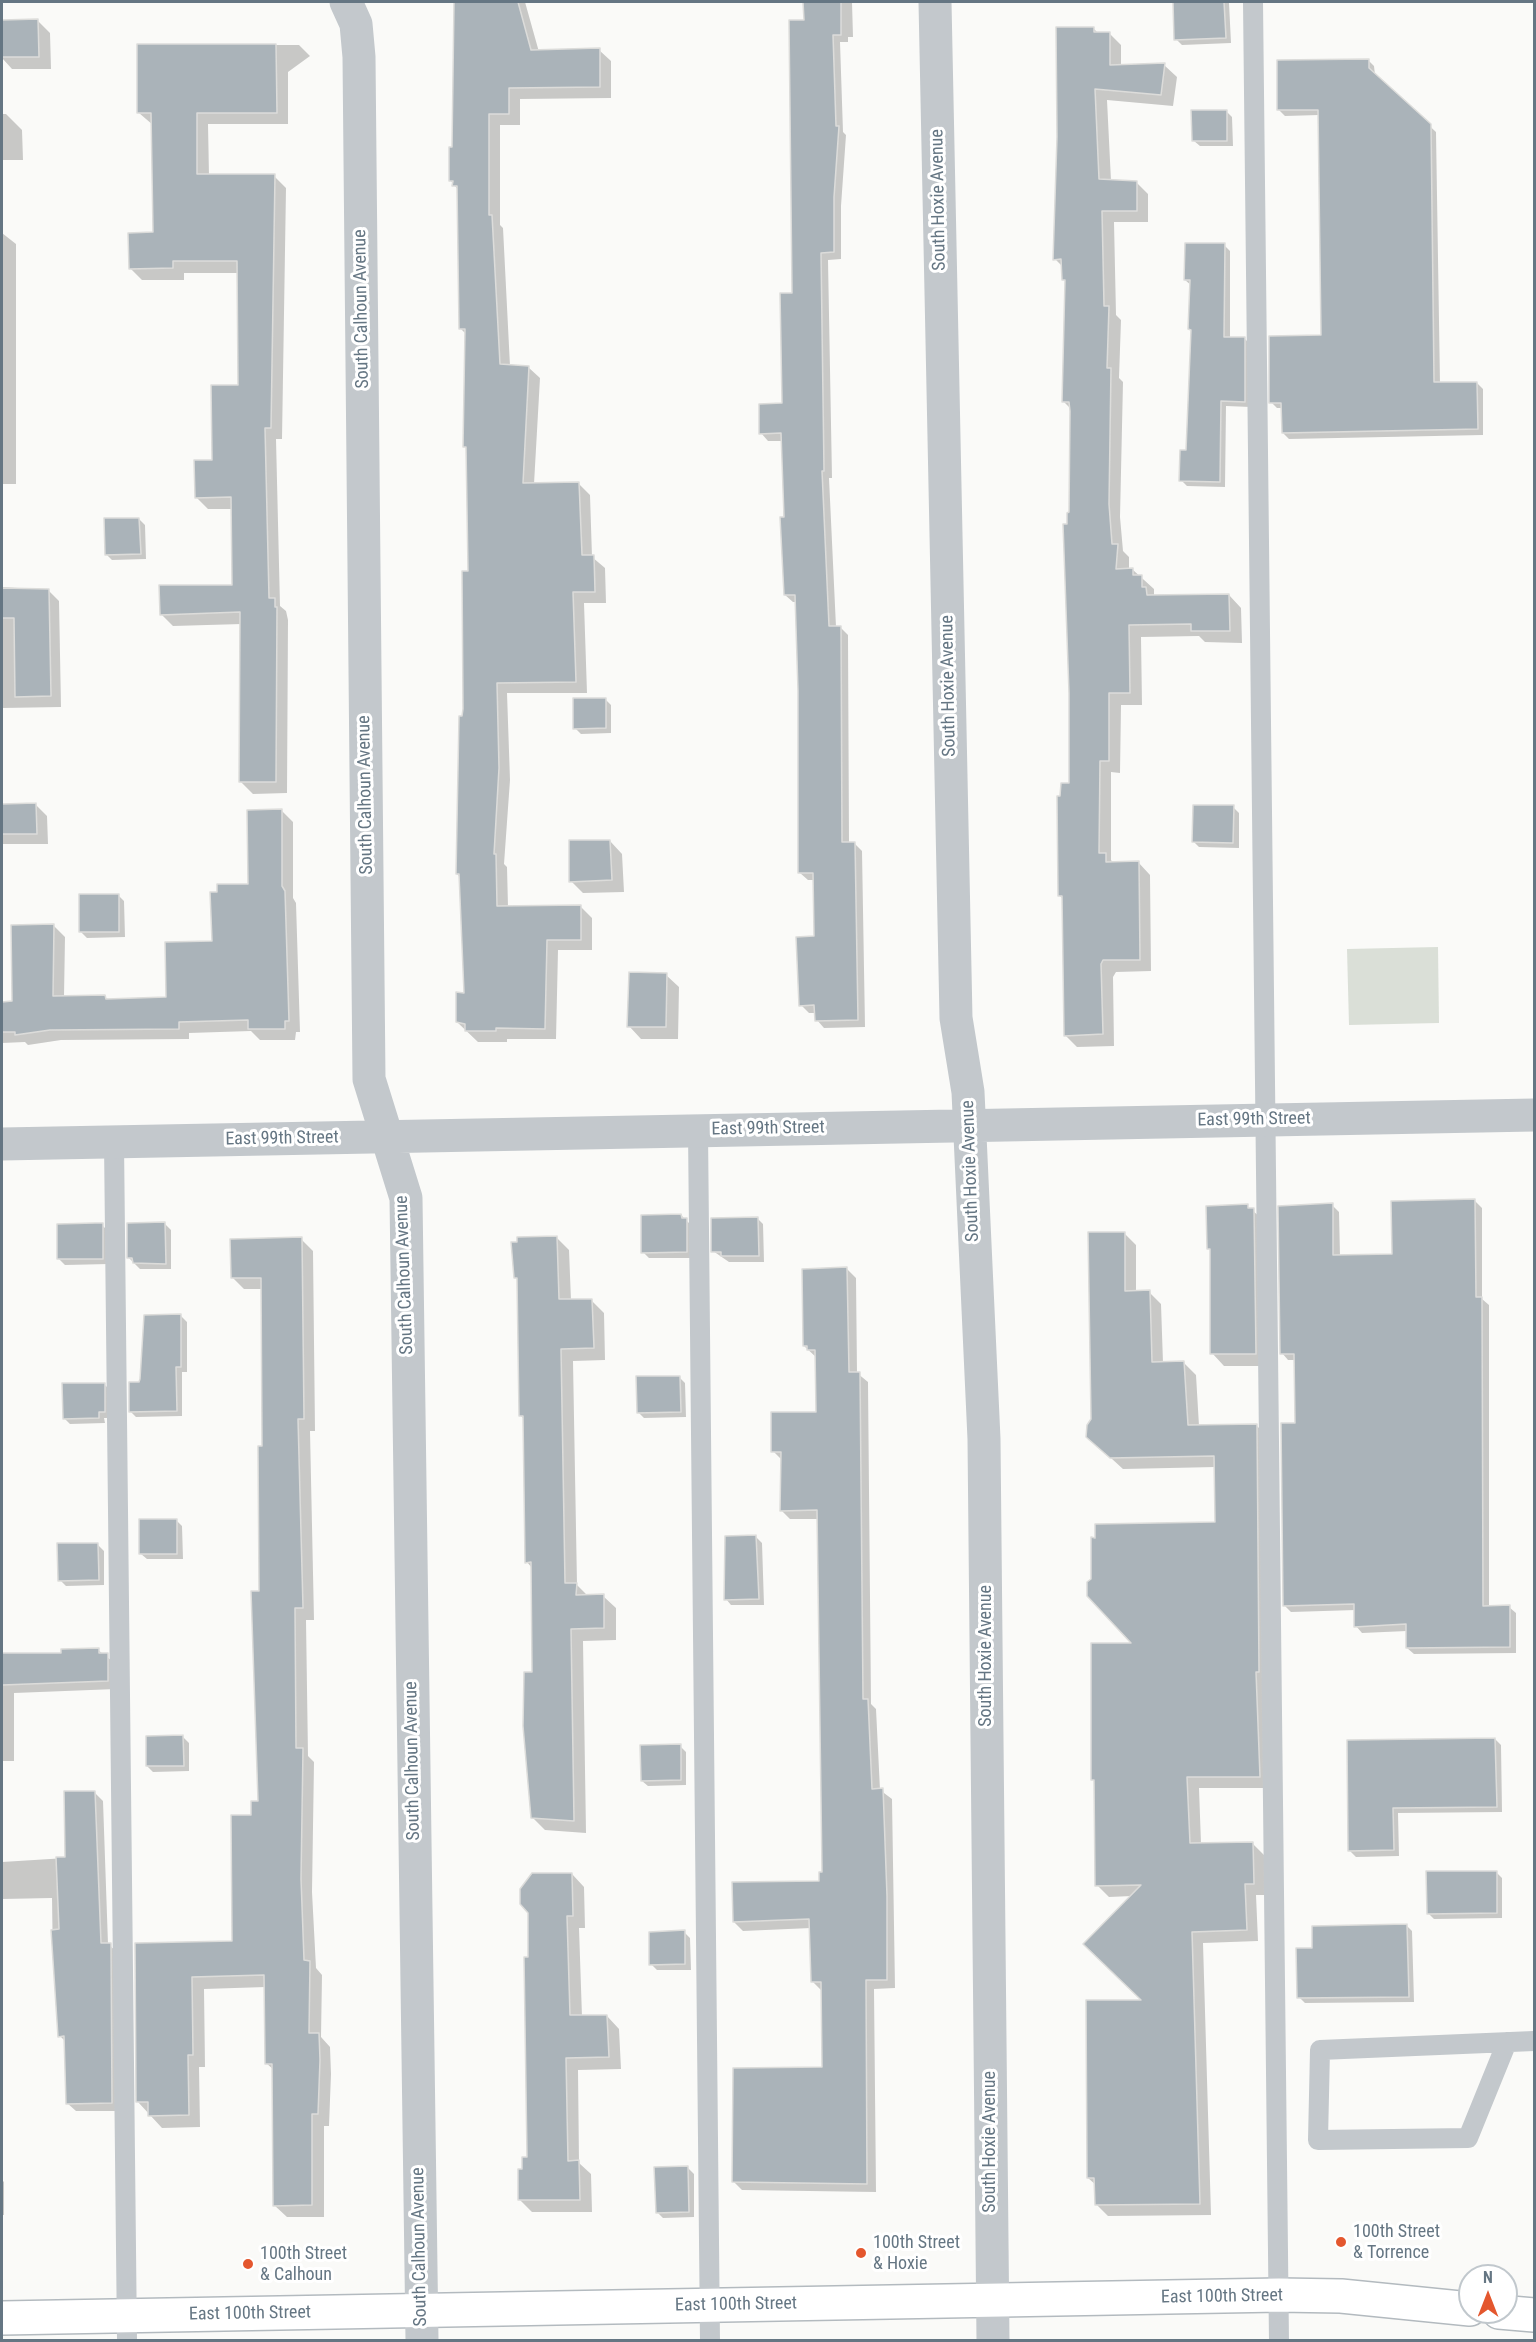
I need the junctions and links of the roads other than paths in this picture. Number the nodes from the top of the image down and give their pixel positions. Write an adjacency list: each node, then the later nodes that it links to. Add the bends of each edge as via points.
1 (346, 2): 8 (street, South Calhoun Avenue, via 356,24 359,57 369,1079)
2 (935, 2): 6 (street, South Hoxie Avenue, via 956,1018)
3 (1253, 2): 5 (lane)
4 (1534, 1114): 5 (street, East 99th Street)
5 (1266, 1120): 6 (street, East 99th Street); 13 (lane)
6 (969, 1125): 7 (street, East 99th Street); 14 (street, South Hoxie Avenue, via 984,1439)
7 (698, 1130): 8 (street, East 99th Street); 15 (lane)
8 (387, 1138): 9 (street, East 99th Street); 20 (street, South Calhoun Avenue, via 406,1198)
9 (114, 1142): 10 (street, East 99th Street); 21 (lane)
10 (2, 1144)
11 (1534, 2041): 12 (lane)
12 (1507, 2042): 12 (lane, via 1468,2138 1318,2140 1320,2050)
13 (1279, 2295): 14 (main road, East 100th Street); 16 (main road, East 100th Street, via 1341,2296); 24 (lane)
14 (993, 2300): 15 (main road, East 100th Street); 23 (street, South Hoxie Avenue)
15 (710, 2306): 20 (main road, East 100th Street); 22 (lane)
16 (1458, 2308)
17 (1518, 2314): 18 (main road)
18 (1534, 2315)
19 (2, 2318): 21 (main road, East 100th Street)
20 (422, 2326): 21 (main road, East 100th Street)
21 (126, 2328)
22 (710, 2340)
23 (993, 2340)
24 (1279, 2340)

